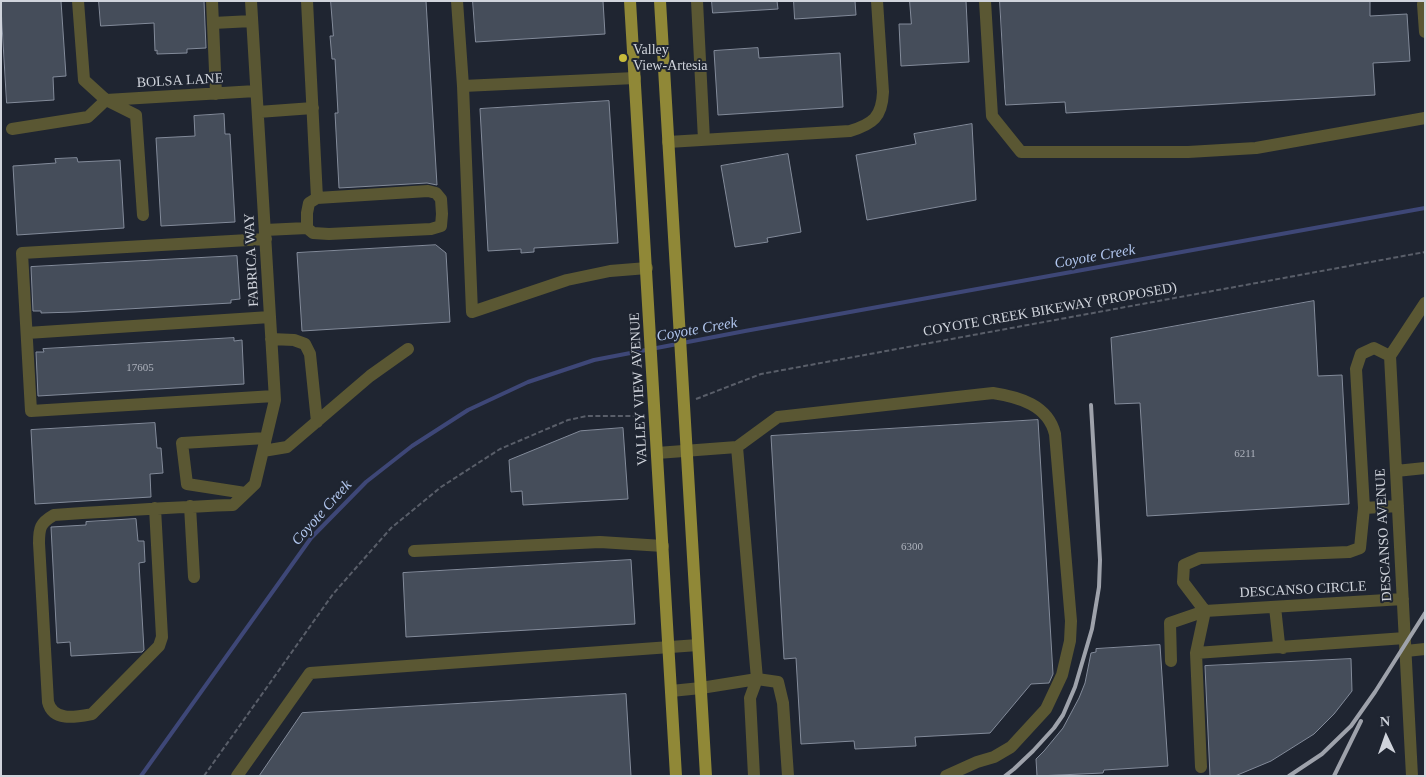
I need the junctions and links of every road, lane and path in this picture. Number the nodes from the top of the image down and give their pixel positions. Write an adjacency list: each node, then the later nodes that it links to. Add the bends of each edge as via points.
1 (78, 1): 19 (street, via 84,80)
2 (212, 1): 13 (street)
3 (251, 1): 12 (street, FABRICA WAY)
4 (307, 1): 20 (street)
5 (457, 1): 16 (street)
6 (630, 1): 15 (main road, VALLEY VIEW AVENUE)
7 (660, 1): 25 (main road)
8 (697, 1): 24 (street)
9 (877, 1): 24 (street, via 883,92 882,106 872,121 850,131)
10 (984, 1): 22 (street, via 992,116 1021,152 1188,152 1256,148)
11 (1425, 4): 14 (street)
12 (252, 21): 13 (street); 17 (street, FABRICA WAY)
13 (213, 23): 18 (street)
14 (1425, 32)
15 (635, 78): 16 (street); 31 (main road, VALLEY VIEW AVENUE)
16 (462, 86): 31 (street, via 472,312 567,280 610,271)
17 (256, 91): 18 (street, BOLSA LANE); 21 (street, FABRICA WAY)
18 (216, 94): 19 (street, BOLSA LANE)
19 (106, 100): 23 (street, via 88,117); 27 (street, via 136,115)
20 (313, 108): 21 (street); 26 (street)
21 (258, 112): 29 (street, FABRICA WAY)
22 (1425, 118)
23 (12, 129)
24 (704, 140): 25 (street)
25 (668, 142): 38 (main road)
26 (317, 198): 28 (street, via 309,203); 28 (street, via 428,192 442,199 440,226 329,234 313,233)
27 (143, 215)
28 (307, 228): 29 (street)
29 (265, 234): 33 (street, FABRICA WAY); 34 (street, via 22,253)
30 (1425, 252): 38 (path, COYOTE CREEK BIKEWAY (PROPOSED), via 762,374 698,398)
31 (647, 268): 44 (main road, VALLEY VIEW AVENUE)
32 (1425, 303): 37 (street)
33 (270, 317): 34 (street); 35 (street, FABRICA WAY)
34 (27, 333): 39 (street, via 31,411)
35 (271, 339): 39 (street, FABRICA WAY); 40 (street, via 305,344 310,354)
36 (408, 349): 40 (street, via 370,376)
37 (1390, 356): 46 (street, DESCANSO AVENUE); 51 (street, via 1374,348 1361,354 1356,369)
38 (683, 394): 43 (main road)
39 (274, 396): 41 (street, FABRICA WAY)
40 (317, 422): 41 (street, via 287,447)
41 (264, 444): 47 (street, FABRICA WAY, via 255,484); 47 (street, via 182,443 186,484)
42 (737, 447): 43 (street); 65 (street); 74 (street, via 778,417 993,393 1029,402 1049,419 1055,434 1071,621 1062,675 1046,709 1011,747)
43 (686, 450): 44 (street); 59 (main road)
44 (657, 453): 52 (main road, VALLEY VIEW AVENUE)
45 (1425, 468): 46 (street)
46 (1396, 471): 49 (street, DESCANSO AVENUE)
47 (246, 493): 48 (street, FABRICA WAY, via 232,505)
48 (190, 506): 50 (street); 54 (street)
49 (1398, 506): 51 (street); 55 (street, DESCANSO AVENUE)
50 (155, 508): 50 (street, via 54,515 40,526 38,543 48,702 54,714 64,717 92,714 159,646 162,637)
51 (1364, 508): 57 (street, via 1360,548 1349,552 1200,558 1184,565 1184,582)
52 (662, 546): 53 (street, via 600,542); 60 (main road, VALLEY VIEW AVENUE)
53 (414, 551)
54 (194, 577)
55 (1403, 599): 56 (street, DESCANSO CIRCLE); 58 (street, DESCANSO AVENUE)
56 (1276, 607): 57 (street, DESCANSO CIRCLE); 61 (street, via 1279,644)
57 (1205, 611): 63 (street); 64 (street, DESCANSO CIRCLE, via 1170,623)
58 (1406, 644): 61 (street); 62 (street); 75 (street, DESCANSO AVENUE)
59 (698, 645): 60 (street); 66 (main road)
60 (669, 648): 67 (main road, VALLEY VIEW AVENUE); 69 (street, via 310,673)
61 (1283, 648): 63 (street)
62 (1425, 649)
63 (1196, 653): 68 (street)
64 (1171, 661)
65 (757, 679): 66 (street); 72 (street, via 750,698); 73 (street, via 778,682 783,704)
66 (701, 688): 67 (street); 71 (main road)
67 (671, 691): 70 (main road, VALLEY VIEW AVENUE)
68 (1201, 767)
69 (237, 776)
70 (676, 776)
71 (706, 776)
72 (754, 776)
73 (788, 776)
74 (946, 776)
75 (1412, 776)

